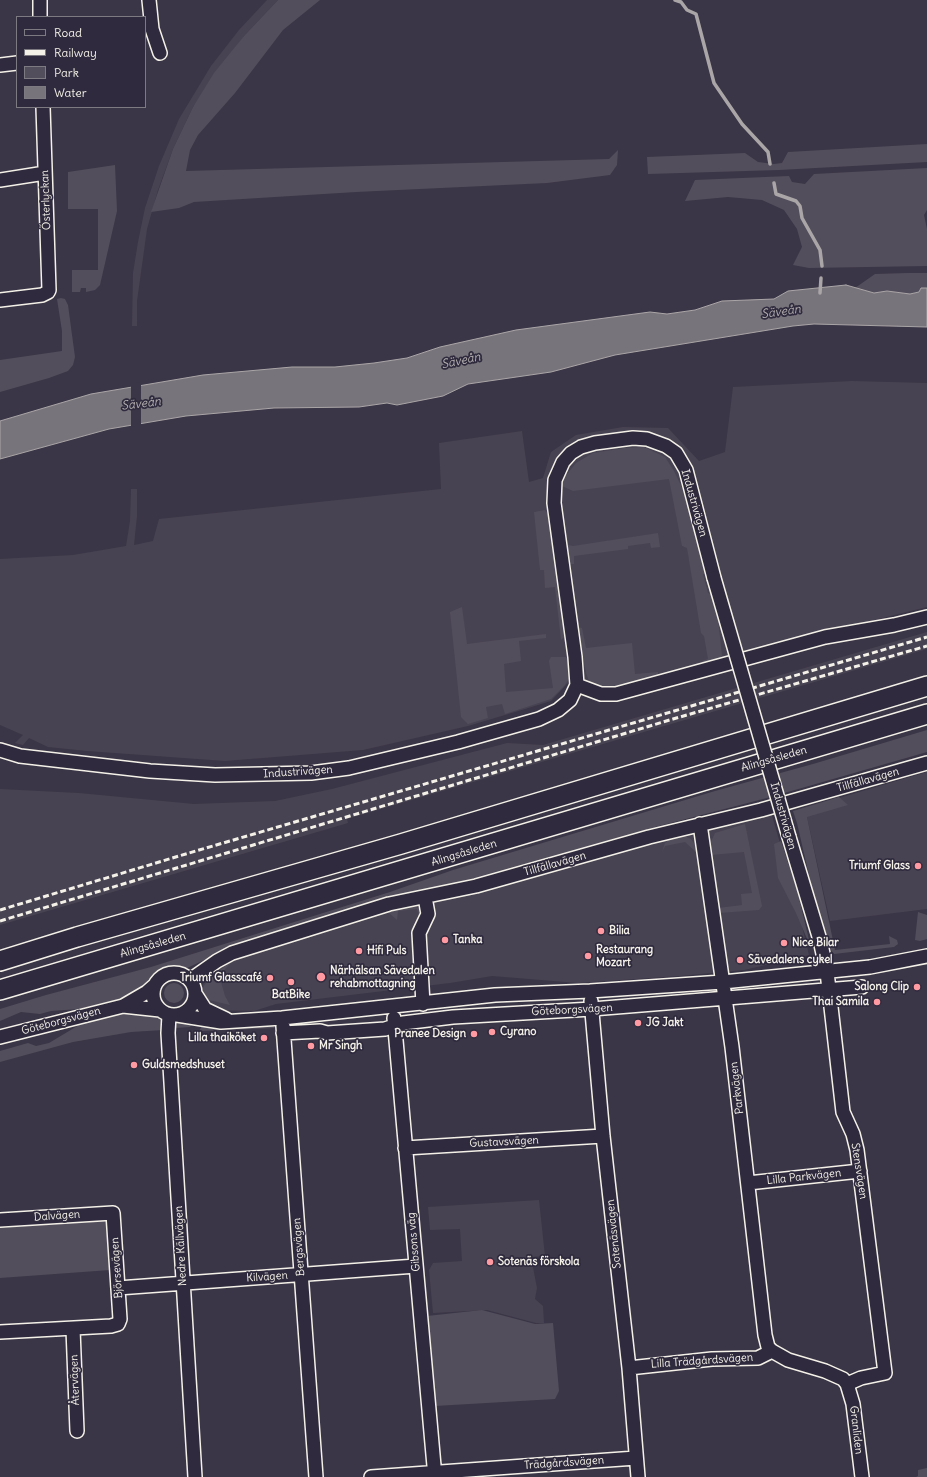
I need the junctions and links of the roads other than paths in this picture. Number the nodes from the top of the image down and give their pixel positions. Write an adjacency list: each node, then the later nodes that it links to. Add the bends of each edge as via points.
1 (40, 0): 3 (street)
2 (149, 0): 4 (street, via 152,29)
3 (40, 16)
4 (160, 52)
5 (16, 63): 6 (street)
6 (0, 65)
7 (43, 108): 8 (street, Österlyckan)
8 (45, 174): 9 (street); 10 (street, Österlyckan, via 50,282 48,292)
9 (0, 180)
10 (0, 300)
11 (927, 616): 12 (street, via 894,625 825,637 616,694 601,694)
12 (577, 686): 15 (street, Industrivägen, via 570,700 558,710 539,719 442,746 349,768 311,773 215,775 158,771 58,762); 21 (street, Industrivägen, bridge, via 553,491 558,470 571,453 595,443 633,438 657,442 676,453 686,470 714,578 820,940)
13 (927, 686): 20 (highway, via 401,844 77,936)
14 (927, 714): 26 (highway, Alingsåsleden)
15 (0, 750)
16 (927, 763): 17 (street, Tillfällavägen, via 761,810)
17 (700, 824): 18 (street, Tillfällavägen, via 476,886); 23 (street, Parkvägen)
18 (425, 897): 22 (street, Tillfällavägen, via 389,904 255,944 217,961); 31 (street, via 428,914 419,933)
19 (927, 956): 21 (street, Göteborgsvägen)
20 (0, 961)
21 (827, 972): 23 (street, Göteborgsvägen); 27 (street, Stensvägen)
22 (190, 980): 24 (street, via 182,974 171,973 162,977); 29 (street, via 195,987)
23 (723, 982): 28 (street, Göteborgsvägen); 30 (street, Parkvägen)
24 (155, 985): 32 (street, Göteborgsvägen); 35 (street, via 153,998)
25 (862, 987): 27 (street, Göteborgsvägen)
26 (0, 990)
27 (830, 990): 30 (street, Göteborgsvägen); 43 (street, Stensvägen, via 843,1112 856,1142)
28 (590, 991): 31 (street, Göteborgsvägen, via 495,995); 34 (street, Sotenäsvägen)
29 (196, 995): 35 (street, via 189,1010); 37 (street, Göteborgsvägen, via 205,1009)
30 (725, 999): 34 (street, Göteborgsvägen); 44 (street, Parkvägen)
31 (423, 1004): 33 (street, Göteborgsvägen)
32 (123, 1006): 35 (street, Göteborgsvägen); 40 (street, Göteborgsvägen)
33 (392, 1007): 36 (street, Göteborgsvägen); 38 (street, Gibsons väg)
34 (592, 1009): 38 (street, Göteborgsvägen, via 453,1017); 41 (street, Sotenäsvägen)
35 (169, 1013): 37 (street, Göteborgsvägen, via 221,1022); 49 (street, Nedre Källvägen, via 168,1033)
36 (282, 1018): 37 (street, Göteborgsvägen); 39 (street, Bergsvägen)
37 (229, 1020)
38 (394, 1025): 39 (street, Göteborgsvägen, via 386,1029); 42 (street, Gibsons väg)
39 (283, 1033): 48 (street, Bergsvägen)
40 (0, 1038)
41 (603, 1136): 42 (street, Gustavsvägen); 54 (street, Sotenäsvägen)
42 (405, 1148): 47 (street, Gibsons väg)
43 (860, 1171): 44 (street, Lilla Parkvägen); 55 (street, Stensvägen, via 885,1373)
44 (748, 1183): 53 (street, Parkvägen, via 765,1335 768,1347)
45 (113, 1212): 46 (street, Dalvägen); 50 (street, Björsevägen)
46 (0, 1220)
47 (416, 1266): 48 (street, Kilvägen); 58 (street, Gibsons väg)
48 (300, 1274): 49 (street, Kilvägen); 60 (street, Bergsvägen)
49 (183, 1282): 50 (street, Kilvägen); 59 (street, Nedre Källvägen)
50 (118, 1288): 51 (street, Björsevägen, via 118,1324)
51 (73, 1329): 52 (street); 56 (street, Återvägen)
52 (0, 1332)
53 (772, 1351): 54 (street, Lilla Trädgårdsvägen, via 758,1358 712,1359); 55 (street, via 788,1360 825,1371)
54 (629, 1368): 57 (street, Sotenäsvägen)
55 (847, 1384): 63 (street, Granliden, via 853,1404)
56 (77, 1431)
57 (636, 1458): 58 (street, Trädgårdsvägen); 62 (street, Sotenäsvägen)
58 (435, 1475): 61 (street, Trädgårdsvägen)
59 (195, 1477)
60 (316, 1477)
61 (371, 1477)
62 (638, 1477)
63 (862, 1477)

